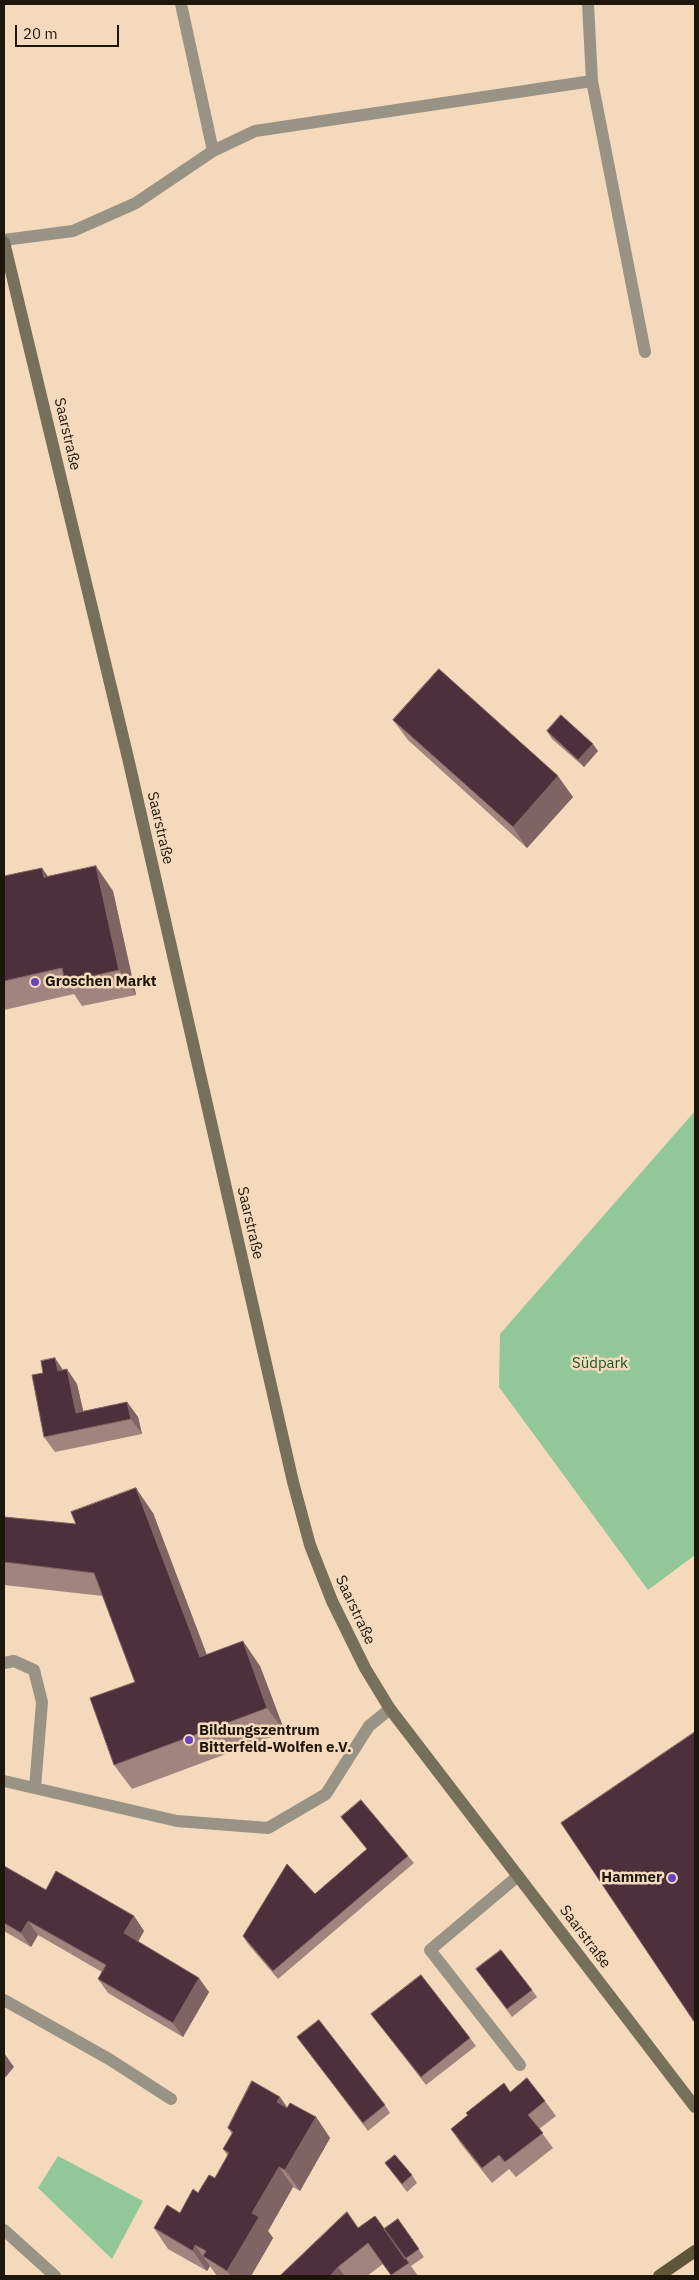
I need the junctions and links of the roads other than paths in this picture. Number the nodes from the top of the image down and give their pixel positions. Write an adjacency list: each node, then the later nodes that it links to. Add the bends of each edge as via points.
1 (182, 4): 4 (street)
2 (588, 4): 3 (street)
3 (592, 81): 4 (street, via 255,131); 6 (street)
4 (213, 152): 5 (street, via 136,203 73,231)
5 (4, 241): 8 (street, Saarstraße, via 128,758 293,1482 310,1545 332,1601 365,1668)
6 (644, 352)
7 (4, 1663): 10 (street, via 14,1661 34,1670 42,1702)
8 (390, 1709): 10 (street, via 368,1726 326,1794 268,1828 178,1821); 11 (street, Saarstraße)
9 (4, 1781): 10 (street)
10 (35, 1788)
11 (518, 1876): 13 (street, via 430,1950); 15 (street, Saarstraße)
12 (4, 2000): 14 (street, via 109,2058)
13 (520, 2065)
14 (171, 2099)
15 (695, 2107)
16 (4, 2230): 18 (street)
17 (695, 2251): 19 (main road)
18 (55, 2276)
19 (659, 2276)

